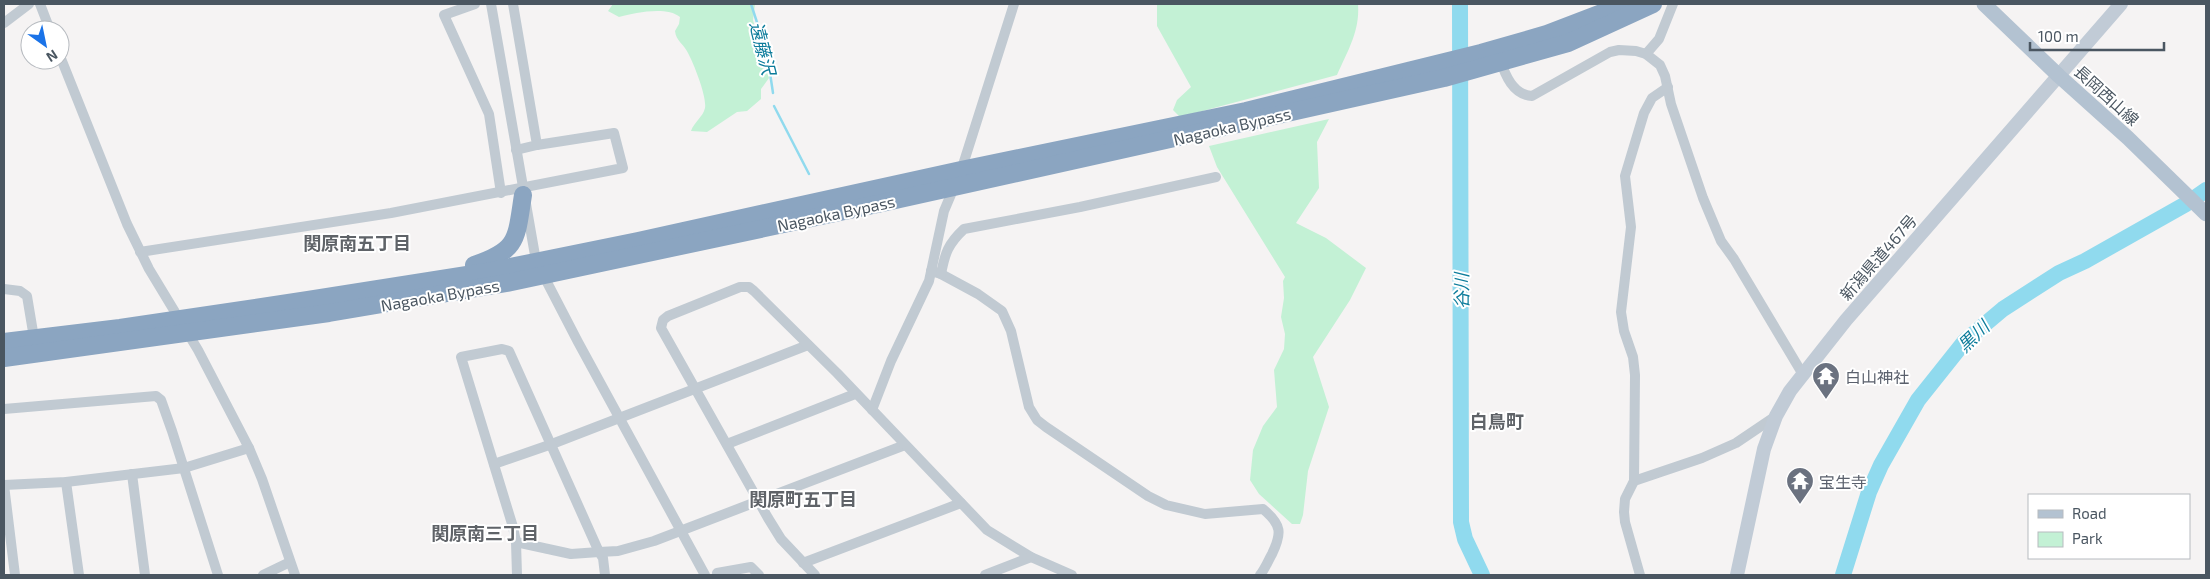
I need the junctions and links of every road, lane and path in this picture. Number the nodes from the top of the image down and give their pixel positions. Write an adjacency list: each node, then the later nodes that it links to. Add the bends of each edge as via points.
1 (29, 4): 14 (street)
2 (40, 4): 13 (street)
3 (475, 4): 29 (street, via 444,15 489,114)
4 (491, 4): 24 (street)
5 (513, 4): 23 (street)
6 (1014, 4): 25 (street)
7 (1607, 4): 15 (highway)
8 (1625, 4): 15 (highway, Nagaoka Bypass)
9 (1653, 4): 18 (highway, Nagaoka Bypass, via 1568,42)
10 (1673, 4): 16 (street, via 1661,34)
11 (1984, 4): 21 (main road, 長岡西山線)
12 (2121, 4): 21 (main road, 新潟県道467号)
13 (46, 20)
14 (4, 24)
15 (1547, 34): 17 (highway, Nagaoka Bypass)
16 (1646, 54): 18 (street, via 1631,50 1610,52 1532,96 1521,95 1515,90); 22 (street, via 1660,65)
17 (1482, 60): 18 (highway, Nagaoka Bypass); 20 (highway, Nagaoka Bypass)
18 (1500, 60)
19 (66, 70): 31 (street)
20 (1443, 70): 25 (highway, Nagaoka Bypass); 27 (highway, Nagaoka Bypass)
21 (2059, 76): 30 (main road, 長岡西山線); 41 (main road, 新潟県道467号)
22 (1668, 87): 41 (street, via 1703,198 1721,240); 55 (street, via 1652,98 1644,113 1625,176 1631,227 1621,312 1635,375)
23 (538, 145): 24 (street); 28 (street, via 614,132 623,168)
24 (516, 150): 28 (street)
25 (961, 170): 27 (street); 32 (highway, Nagaoka Bypass, via 638,241)
26 (1216, 177): 33 (street, via 964,230 952,240)
27 (955, 186): 32 (highway, Nagaoka Bypass, via 646,255); 33 (street, via 944,211)
28 (523, 192): 29 (street); 32 (street); 34 (highway, via 515,239 506,251 492,259)
29 (501, 193): 31 (street)
30 (2206, 214)
31 (140, 252): 36 (street)
32 (539, 268): 34 (highway, Nagaoka Bypass, via 486,272); 36 (highway, Nagaoka Bypass, via 507,283 329,313); 47 (street)
33 (936, 272): 45 (street, via 891,361); 80 (street, via 989,300 1002,311 1011,331 1029,407 1046,427 1166,506 1205,514 1263,509 1274,518 1280,536)
34 (418, 283): 36 (highway, Nagaoka Bypass)
35 (4, 289): 37 (street, via 27,296)
36 (183, 326): 37 (highway, Nagaoka Bypass); 40 (highway, Nagaoka Bypass); 51 (street)
37 (34, 338): 38 (highway, Nagaoka Bypass)
38 (4, 342)
39 (808, 345): 42 (street); 42 (street, via 754,291 740,287 663,320 661,328); 43 (street)
40 (4, 358)
41 (1802, 373): 46 (main road, 新潟県道467号)
42 (696, 388): 47 (street); 49 (street)
43 (855, 394): 45 (street); 49 (street)
44 (4, 410): 53 (street, via 156,396 161,400)
45 (872, 410): 50 (street)
46 (1776, 416): 55 (street, via 1736,443); 82 (main road, 新潟県道467号, via 1764,449)
47 (620, 418): 48 (street); 60 (street)
48 (552, 444): 52 (street); 52 (street, via 509,351 502,349 461,357); 62 (street)
49 (727, 444): 58 (street)
50 (905, 445): 58 (street); 59 (street)
51 (249, 448): 53 (street); 64 (street)
52 (494, 464): 61 (street)
53 (184, 468): 54 (street); 71 (street)
54 (132, 474): 56 (street); 70 (street)
55 (1634, 481): 81 (street, via 1625,499 1624,512)
56 (66, 482): 57 (street); 69 (street)
57 (4, 485): 68 (street)
58 (758, 501): 60 (street); 65 (street, via 781,539)
59 (961, 503): 63 (street, via 987,530); 65 (street)
60 (682, 531): 62 (street, via 635,548); 66 (street)
61 (516, 542): 62 (street, via 571,554); 74 (street)
62 (599, 552): 75 (street, via 604,558)
63 (1032, 557): 78 (street); 79 (street)
64 (290, 562): 72 (street); 73 (street)
65 (803, 563): 77 (street)
66 (704, 573)
67 (717, 573): 76 (street, via 751,567)
68 (15, 575)
69 (79, 575)
70 (145, 575)
71 (218, 575)
72 (263, 575)
73 (295, 575)
74 (517, 575)
75 (605, 575)
76 (760, 575)
77 (815, 575)
78 (984, 575)
79 (1072, 575)
80 (1260, 575)
81 (1640, 575)
82 (1737, 575)

